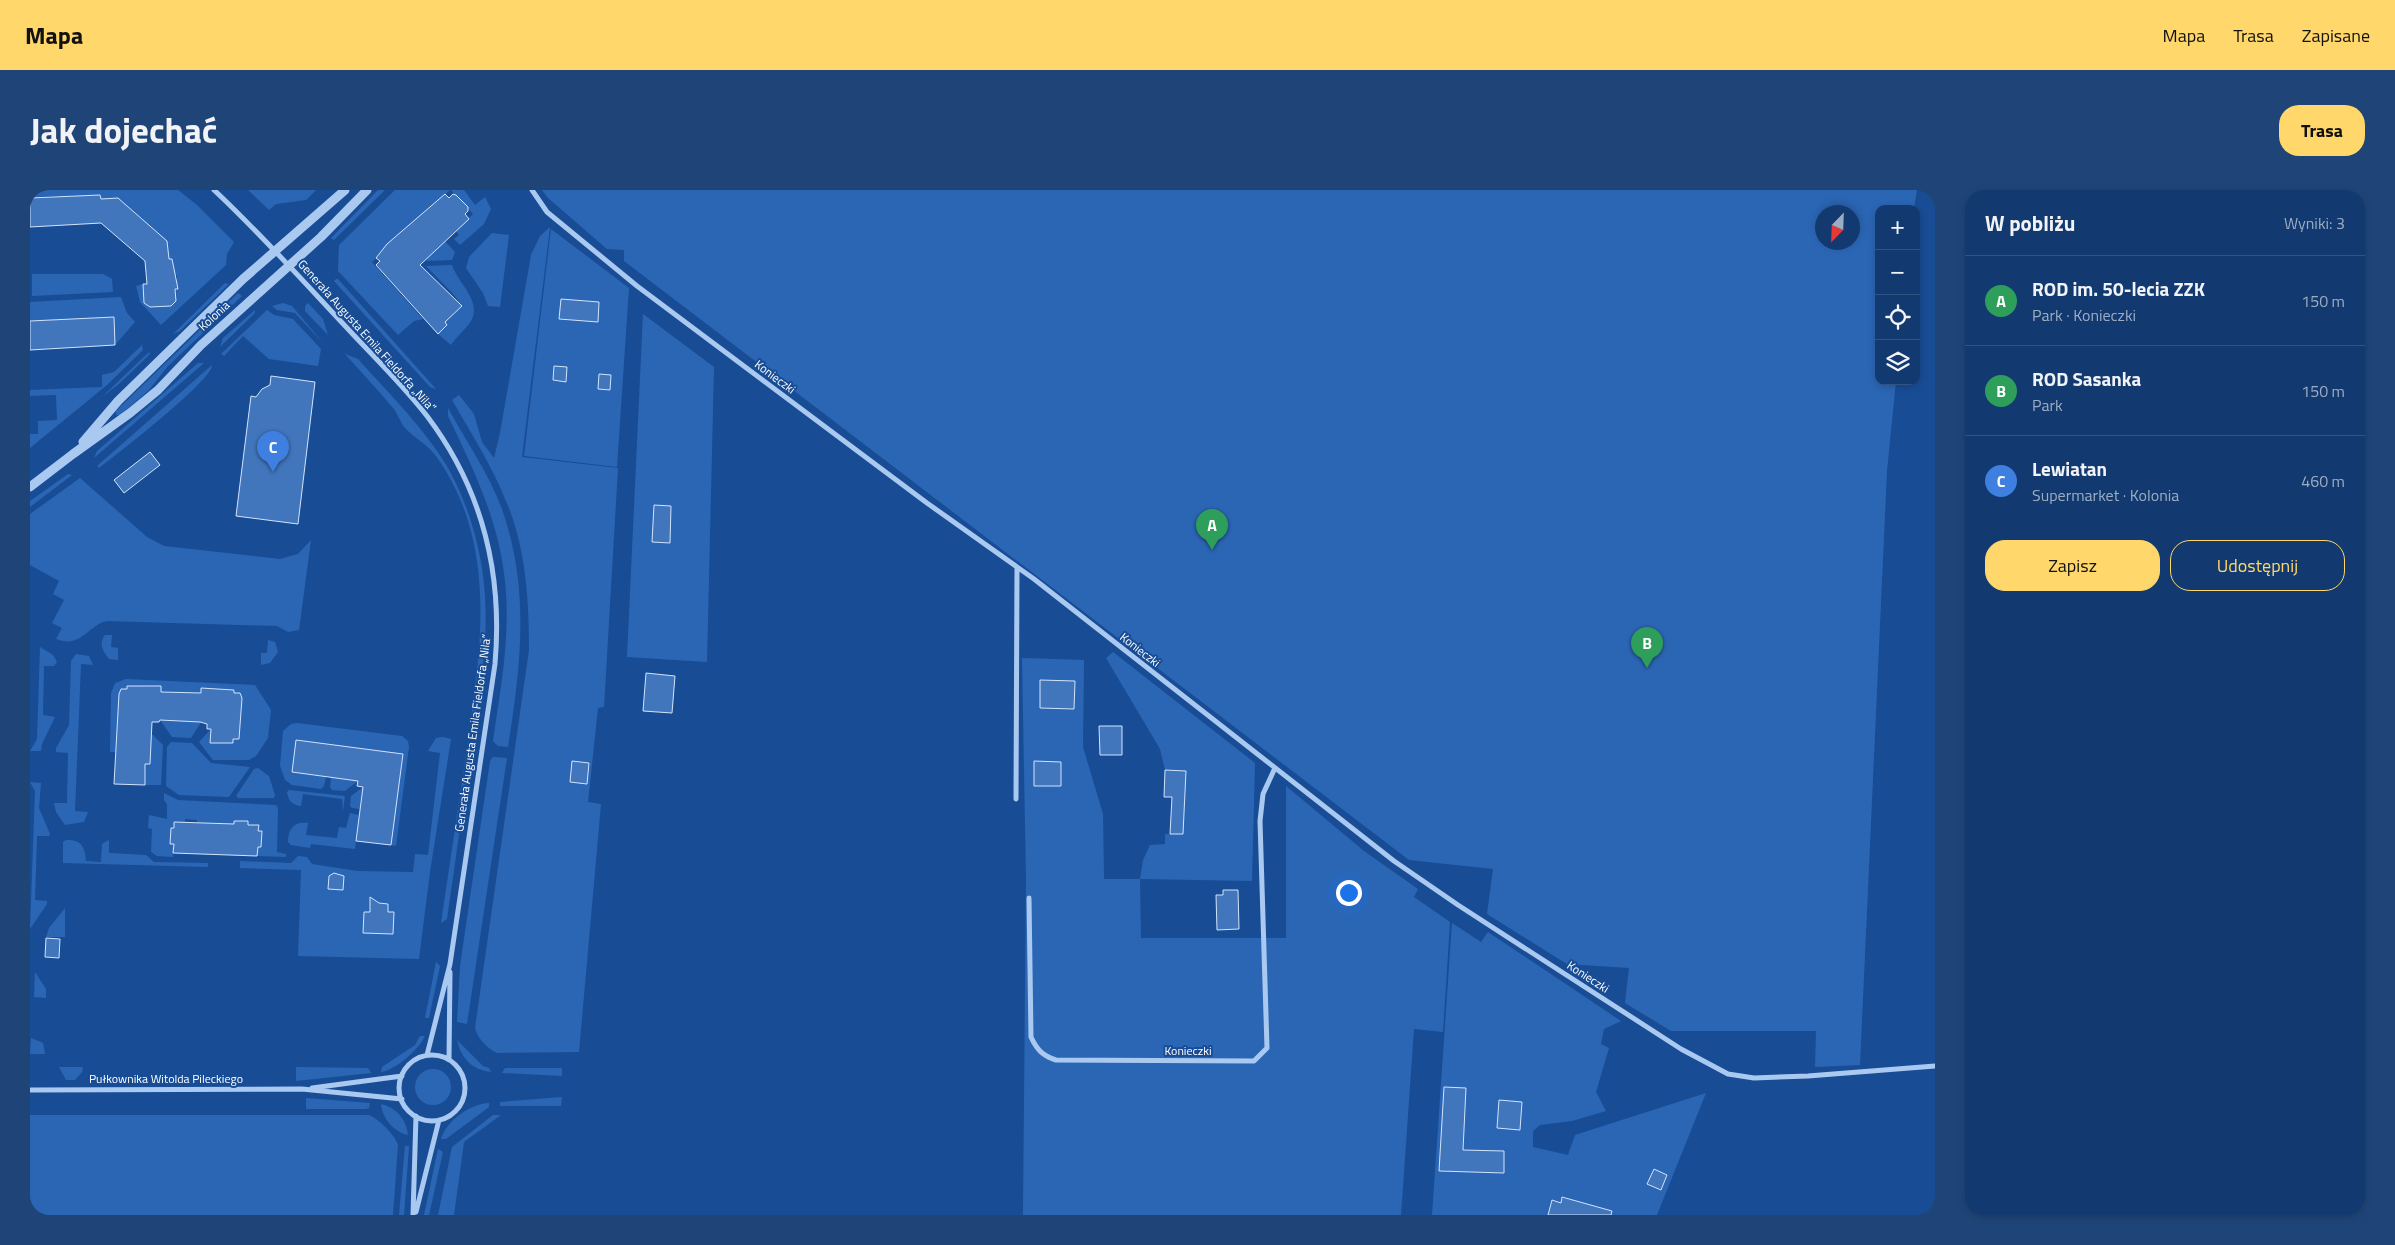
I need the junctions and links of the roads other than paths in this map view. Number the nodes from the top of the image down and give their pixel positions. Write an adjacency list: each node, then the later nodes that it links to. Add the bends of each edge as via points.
1 (214, 190): 5 (street, Generała Augusta Emila Fieldorfa „Nila”)
2 (344, 190): 5 (street, Kolonia)
3 (367, 190): 6 (street, Kolonia)
4 (532, 190): 9 (street, Konieczki, via 548,212 637,286)
5 (274, 250): 6 (street, Generała Augusta Emila Fieldorfa „Nila”); 7 (street, Kolonia, via 118,401)
6 (288, 266): 7 (street, Kolonia, via 201,345 158,390); 13 (street, Generała Augusta Emila Fieldorfa „Nila”, via 425,414 445,440 473,496 485,530 493,565 498,631)
7 (73, 454): 8 (street, Kolonia)
8 (30, 487)
9 (1017, 567): 10 (street, Konieczki); 11 (street)
10 (1275, 768): 12 (street, Konieczki, via 1263,794 1260,821 1267,1048 1254,1061 1056,1060 1045,1057 1031,1037); 16 (street, Konieczki, via 1394,861 1458,905 1714,1068 1754,1078)
11 (1016, 799)
12 (1029, 898)
13 (450, 964): 14 (street, Generała Augusta Emila Fieldorfa „Nila”); 15 (street, Generała Augusta Emila Fieldorfa „Nila”)
14 (427, 1055): 15 (street); 17 (street, via 411,1062)
15 (449, 1060): 22 (street, via 462,1074 464,1094 453,1113)
16 (1935, 1066)
17 (402, 1076): 18 (street, Pułkownika Witolda Pileckiego); 20 (street)
18 (302, 1089): 19 (street, Pułkownika Witolda Pileckiego); 20 (street, Pułkownika Witolda Pileckiego)
19 (30, 1090)
20 (402, 1099): 21 (street)
21 (416, 1116): 22 (street); 23 (street)
22 (439, 1120): 23 (street)
23 (414, 1215)

